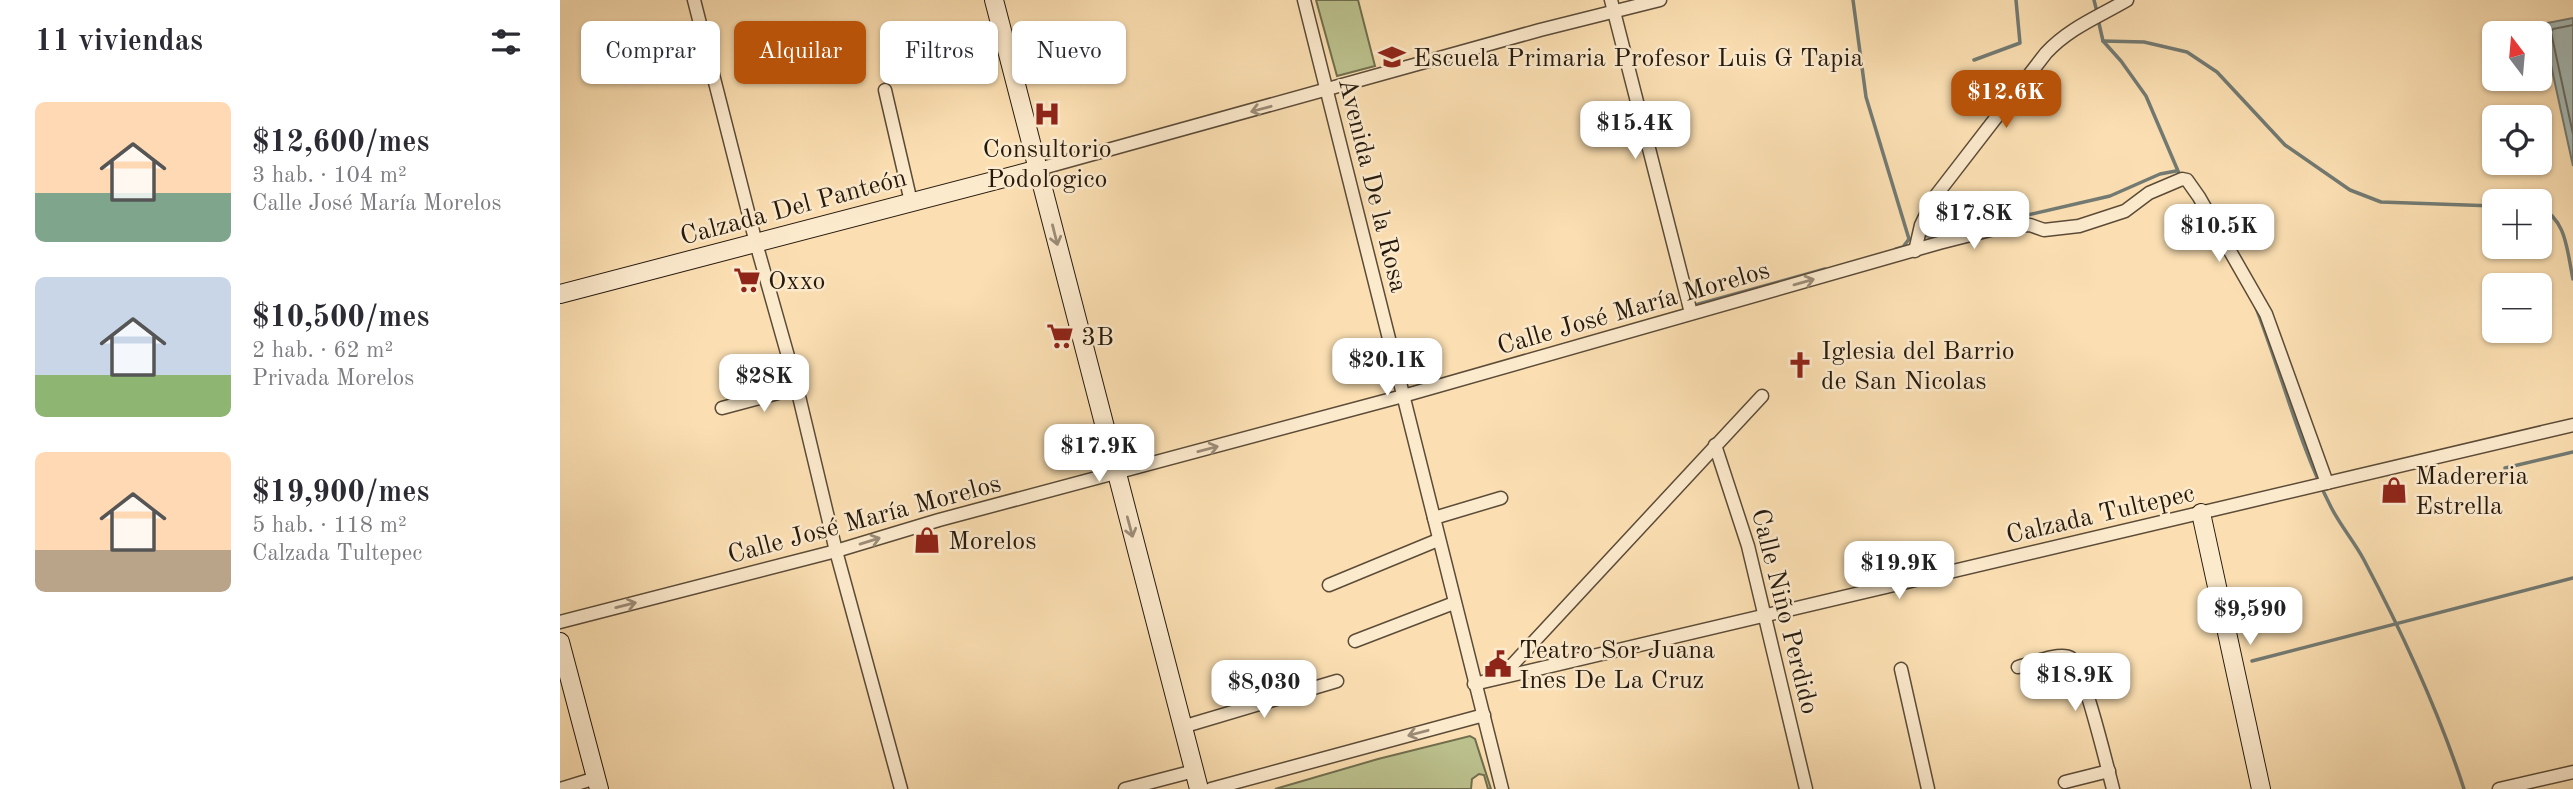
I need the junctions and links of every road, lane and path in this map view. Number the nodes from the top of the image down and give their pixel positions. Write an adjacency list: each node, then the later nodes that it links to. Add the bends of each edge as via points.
1 (694, 0): 12 (street)
2 (994, 0): 10 (main road)
3 (1304, 0): 9 (street, Avenida De la Rosa)
4 (1660, 0): 6 (street)
5 (2127, 0): 7 (street)
6 (1613, 6): 9 (street); 15 (street)
7 (2109, 8): 13 (street, via 2062,36 2046,52 1934,198)
8 (885, 90): 11 (street)
9 (1326, 91): 10 (street, one-way to 10); 17 (street, Avenida De la Rosa)
10 (1039, 169): 11 (main road, Calzada Del Panteón); 22 (main road, one-way to 22)
11 (911, 202): 12 (main road, Calzada Del Panteón)
12 (756, 243): 14 (main road, Calzada Del Panteón); 16 (street)
13 (1914, 251): 15 (street, Calle José María Morelos, one-way to 13); 23 (street, Calle José María Morelos, via 2006,226 2030,225 2044,230 2079,226 2125,211 2161,187 2187,180 2266,314)
14 (560, 294)
15 (1690, 313): 17 (street, Calle José María Morelos)
16 (797, 388): 19 (street); 28 (street)
17 (1403, 396): 22 (street, Calle José María Morelos, one-way to 17); 26 (street, Avenida De la Rosa)
18 (1762, 396): 21 (street)
19 (722, 408)
20 (2573, 425): 23 (street, Calzada Tultepec)
21 (1715, 445): 31 (street, Calle Niño Perdido); 37 (street)
22 (1116, 474): 28 (street, Calle José María Morelos, one-way to 22); 41 (main road, one-way to 41)
23 (2327, 484): 25 (street, Calzada Tultepec)
24 (1501, 498): 26 (street)
25 (2201, 513): 31 (street, Calzada Tultepec); 56 (main road)
26 (1434, 518): 27 (street, Avenida De la Rosa)
27 (1438, 540): 29 (street); 30 (street, Avenida De la Rosa)
28 (836, 551): 32 (street, Calle José María Morelos, one-way to 28); 48 (street)
29 (1329, 585)
30 (1454, 603): 33 (street); 39 (street, Avenida De la Rosa)
31 (1765, 615): 37 (street, Calzada Tultepec); 53 (street, Calle Niño Perdido)
32 (560, 622)
33 (1355, 641)
34 (560, 642): 46 (main road)
35 (2018, 667): 43 (street, via 2059,656 2076,663)
36 (1901, 668): 54 (street)
37 (1500, 677): 39 (street, Calzada Tultepec)
38 (1337, 681): 41 (street)
39 (1474, 684): 40 (street, Avenida De la Rosa)
40 (1483, 715): 51 (street, one-way to 51); 52 (street, Avenida De la Rosa)
41 (1182, 727): 42 (main road)
42 (1194, 771): 49 (street); 50 (main road)
43 (2109, 771): 45 (street); 55 (street)
44 (2573, 772): 57 (street)
45 (2066, 782)
46 (597, 783): 47 (street)
47 (560, 789)
48 (901, 789)
49 (1125, 789)
50 (1199, 789)
51 (1211, 789)
52 (1502, 789)
53 (1805, 789)
54 (1928, 789)
55 (2113, 789)
56 (2261, 789)
57 (2499, 789)

